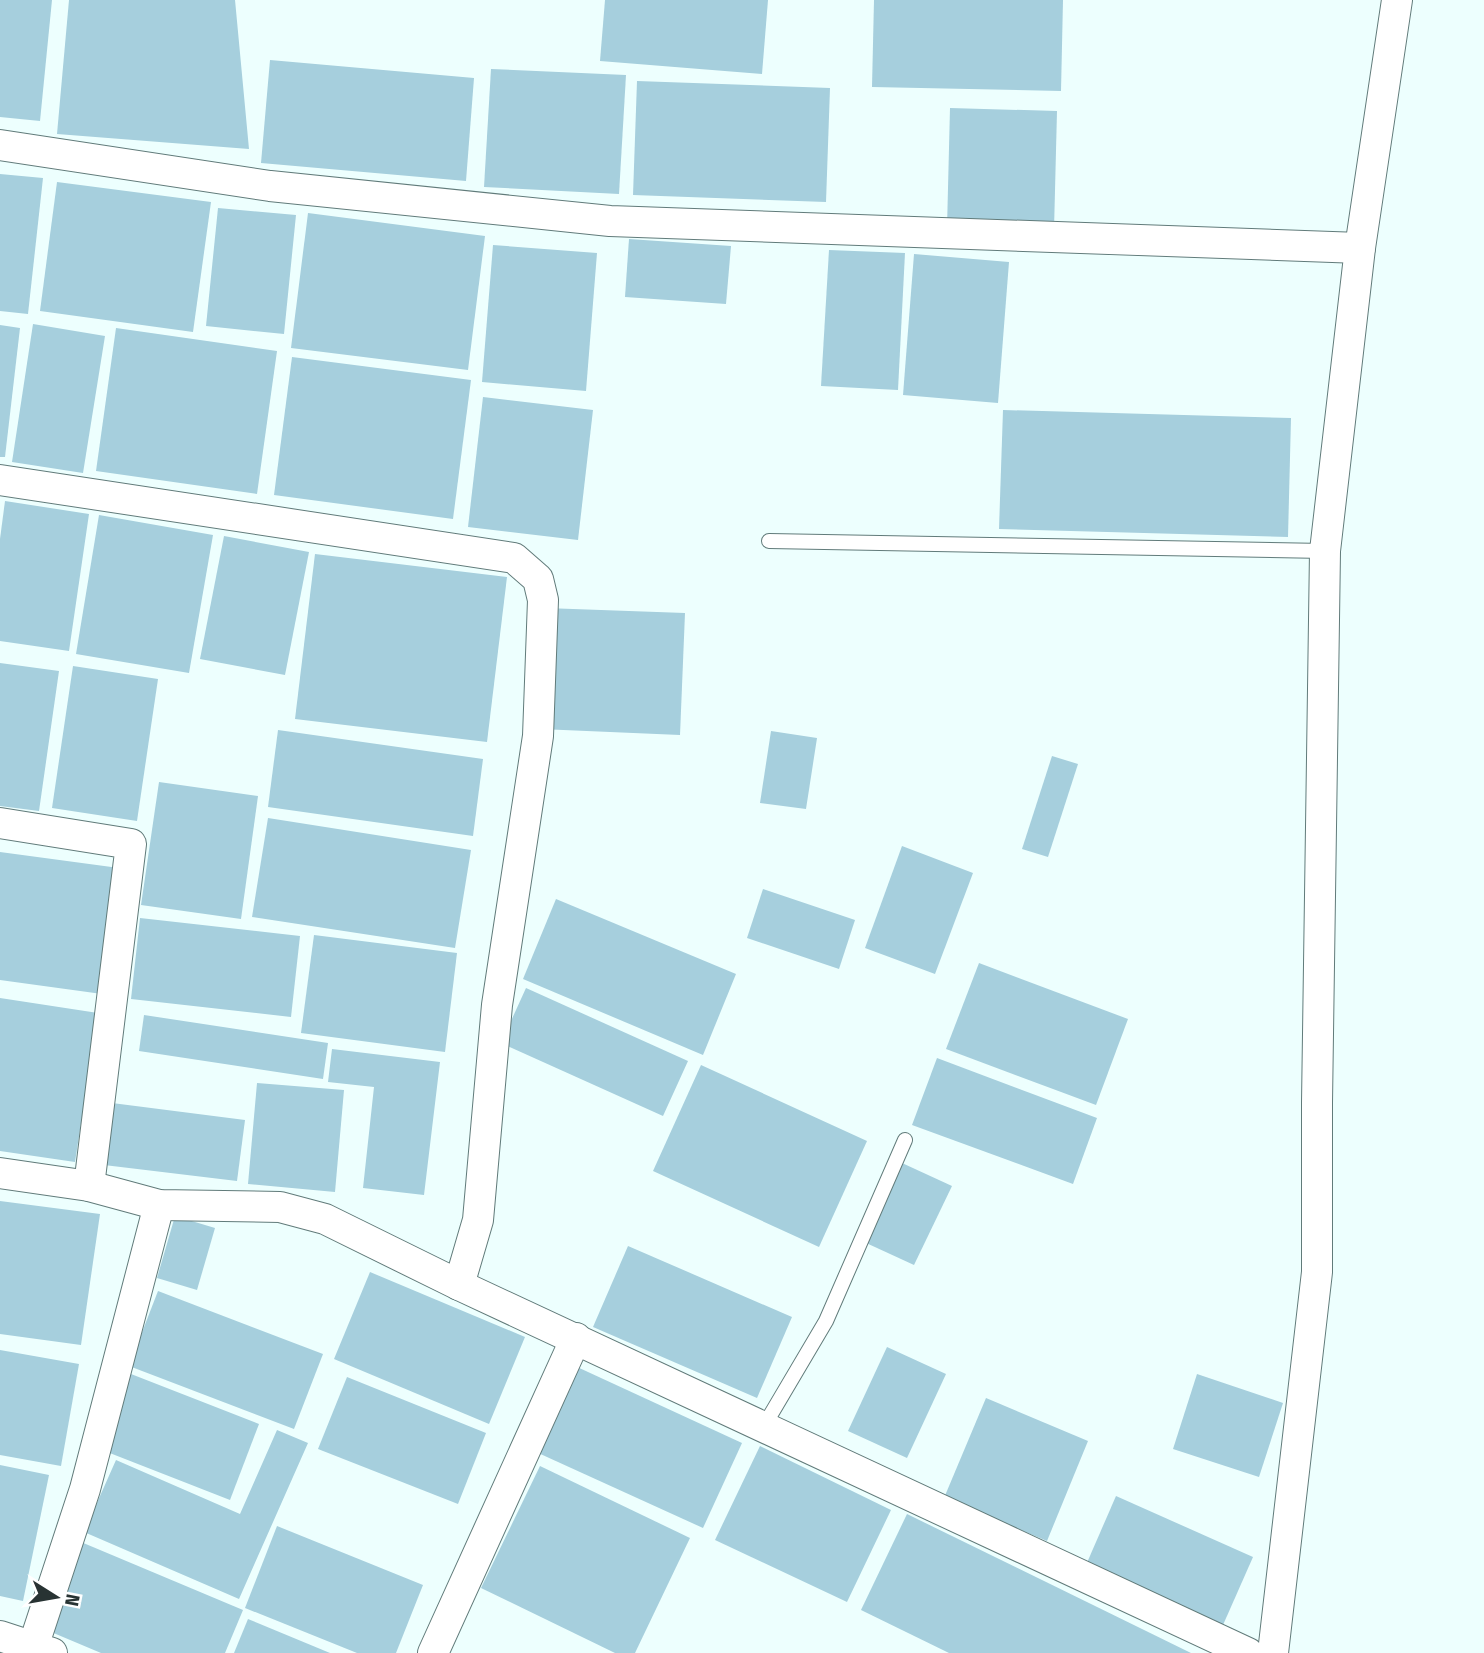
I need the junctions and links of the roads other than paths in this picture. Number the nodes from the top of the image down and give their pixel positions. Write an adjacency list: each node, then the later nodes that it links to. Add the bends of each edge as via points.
1 (1397, 0): 3 (street)
2 (0, 145): 3 (street, via 270,186 610,221)
3 (1360, 248): 6 (street)
4 (0, 480): 12 (street, via 514,558 538,579 543,600 538,736 497,1005 478,1220)
5 (769, 541): 6 (lane)
6 (1325, 551): 19 (street, via 1317,1272)
7 (0, 823): 10 (street, via 131,844)
8 (905, 1140): 14 (lane, via 825,1321)
9 (0, 1173): 10 (street)
10 (89, 1186): 11 (street)
11 (159, 1205): 12 (street, via 280,1207 325,1219); 16 (street)
12 (459, 1284): 13 (street)
13 (576, 1338): 14 (street); 17 (street)
14 (764, 1426): 18 (street)
15 (0, 1636): 16 (street)
16 (43, 1650)
17 (433, 1653)
18 (1248, 1653)
19 (1273, 1653)

